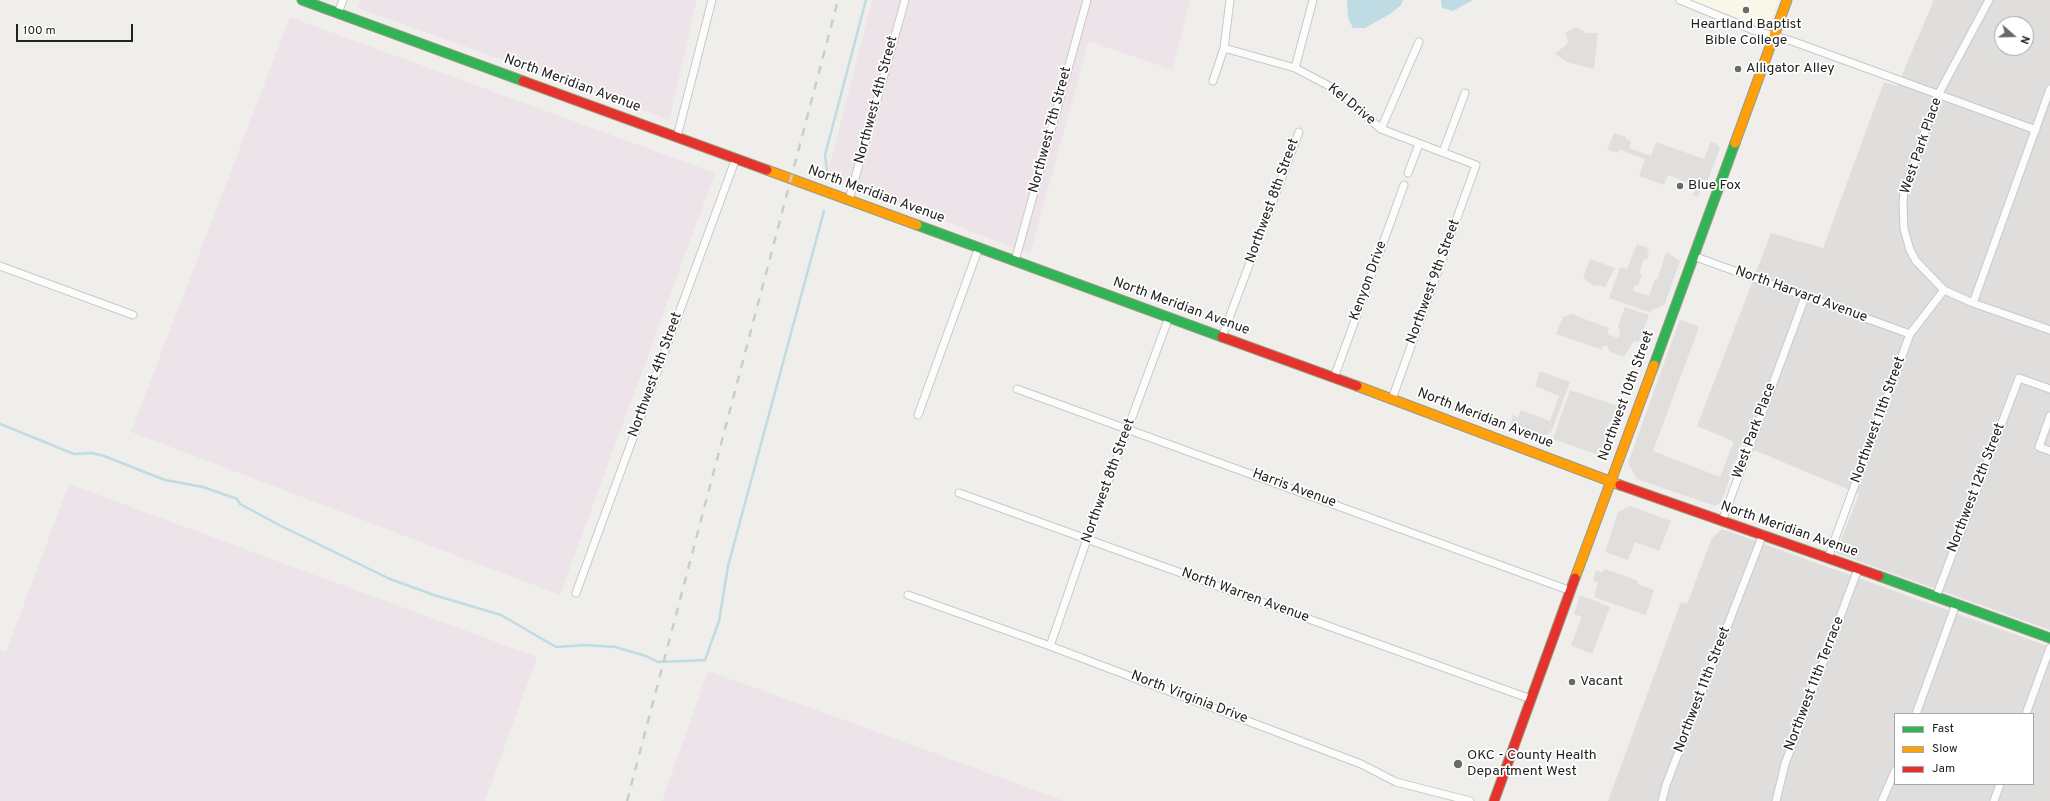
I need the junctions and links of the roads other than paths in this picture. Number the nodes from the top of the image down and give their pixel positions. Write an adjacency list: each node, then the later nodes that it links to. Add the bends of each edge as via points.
1 (302, 0): 11 (main road, North Meridian Avenue)
2 (343, 0): 11 (street)
3 (712, 0): 23 (street)
4 (905, 0): 30 (street, Northwest 4th Street)
5 (1087, 0): 33 (street, Northwest 7th Street)
6 (1230, 0): 14 (street)
7 (1313, 0): 15 (street)
8 (1680, 0): 12 (street)
9 (1787, 0): 12 (main road, Northwest 10th Street)
10 (1989, 0): 19 (street, West Park Place)
11 (338, 13): 23 (main road, North Meridian Avenue)
12 (1774, 36): 19 (street); 32 (main road, Northwest 10th Street)
13 (1419, 42): 20 (street)
14 (1224, 48): 15 (street, Kel Drive); 16 (street)
15 (1295, 68): 20 (street, Kel Drive, via 1335,89)
16 (1213, 81)
17 (2050, 89): 21 (street)
18 (1465, 93): 25 (street)
19 (1938, 95): 21 (street); 35 (street, West Park Place, via 1904,190 1902,216 1907,240 1916,261)
20 (1380, 130): 24 (street, Kel Drive)
21 (2036, 130): 37 (street)
22 (1299, 132): 42 (street, Northwest 8th Street)
23 (677, 137): 26 (main road, North Meridian Avenue)
24 (1418, 144): 25 (street, Kel Drive); 28 (street)
25 (1443, 152): 27 (street, Kel Drive)
26 (736, 158): 30 (main road, North Meridian Avenue); 59 (street, Northwest 4th Street)
27 (1476, 166): 46 (street, Northwest 9th Street)
28 (1408, 173)
29 (1404, 185): 43 (street, Kenyon Drive)
30 (849, 200): 31 (main road, North Meridian Avenue)
31 (979, 247): 33 (main road, North Meridian Avenue); 47 (street)
32 (1693, 256): 36 (street, North Harvard Avenue); 51 (main road, Northwest 10th Street)
33 (1015, 261): 39 (main road, North Meridian Avenue)
34 (0, 266): 38 (street)
35 (1944, 290): 37 (street); 41 (street, Northwest 11th Street)
36 (1805, 297): 41 (street, North Harvard Avenue); 53 (street, West Park Place)
37 (1973, 303): 40 (street)
38 (132, 315)
39 (1169, 317): 42 (main road, North Meridian Avenue); 49 (street, Northwest 8th Street)
40 (2050, 330)
41 (1910, 334): 56 (street, Northwest 11th Street)
42 (1222, 337): 43 (main road, North Meridian Avenue)
43 (1334, 378): 46 (main road, North Meridian Avenue)
44 (1017, 389): 49 (street, Harris Avenue)
45 (2050, 389): 61 (street, Northwest 12th Street, via 2019,378)
46 (1392, 399): 51 (main road, North Meridian Avenue)
47 (918, 415)
48 (2050, 416): 50 (street, via 2039,447)
49 (1128, 428): 55 (street, Northwest 8th Street); 58 (street, Harris Avenue)
50 (2050, 451)
51 (1610, 481): 53 (main road, North Meridian Avenue); 58 (main road, Northwest 10th Street)
52 (959, 493): 55 (street, North Warren Avenue)
53 (1722, 521): 54 (main road, North Meridian Avenue)
54 (1762, 534): 56 (main road, North Meridian Avenue); 73 (street, Northwest 11th Street, via 1666,784)
55 (1087, 539): 64 (street, Northwest 8th Street); 66 (street, North Warren Avenue)
56 (1828, 558): 57 (main road, North Meridian Avenue)
57 (1858, 569): 61 (main road, North Meridian Avenue); 74 (street, Northwest 11th Terrace, via 1785,764)
58 (1571, 591): 66 (main road, Northwest 10th Street)
59 (576, 592)
60 (908, 595): 64 (street, North Virginia Drive)
61 (1936, 597): 62 (main road, North Meridian Avenue)
62 (1956, 604): 63 (main road, North Meridian Avenue); 67 (street)
63 (2050, 638)
64 (1050, 646): 71 (street, North Virginia Drive, via 1361,764 1396,782)
65 (2050, 648): 68 (street)
66 (1531, 699): 72 (main road, Northwest 10th Street)
67 (1916, 713)
68 (2026, 713)
69 (1894, 773): 75 (street)
70 (2000, 785): 76 (street)
71 (1470, 801)
72 (1494, 801)
73 (1662, 801)
74 (1776, 801)
75 (1882, 801)
76 (1994, 801)

